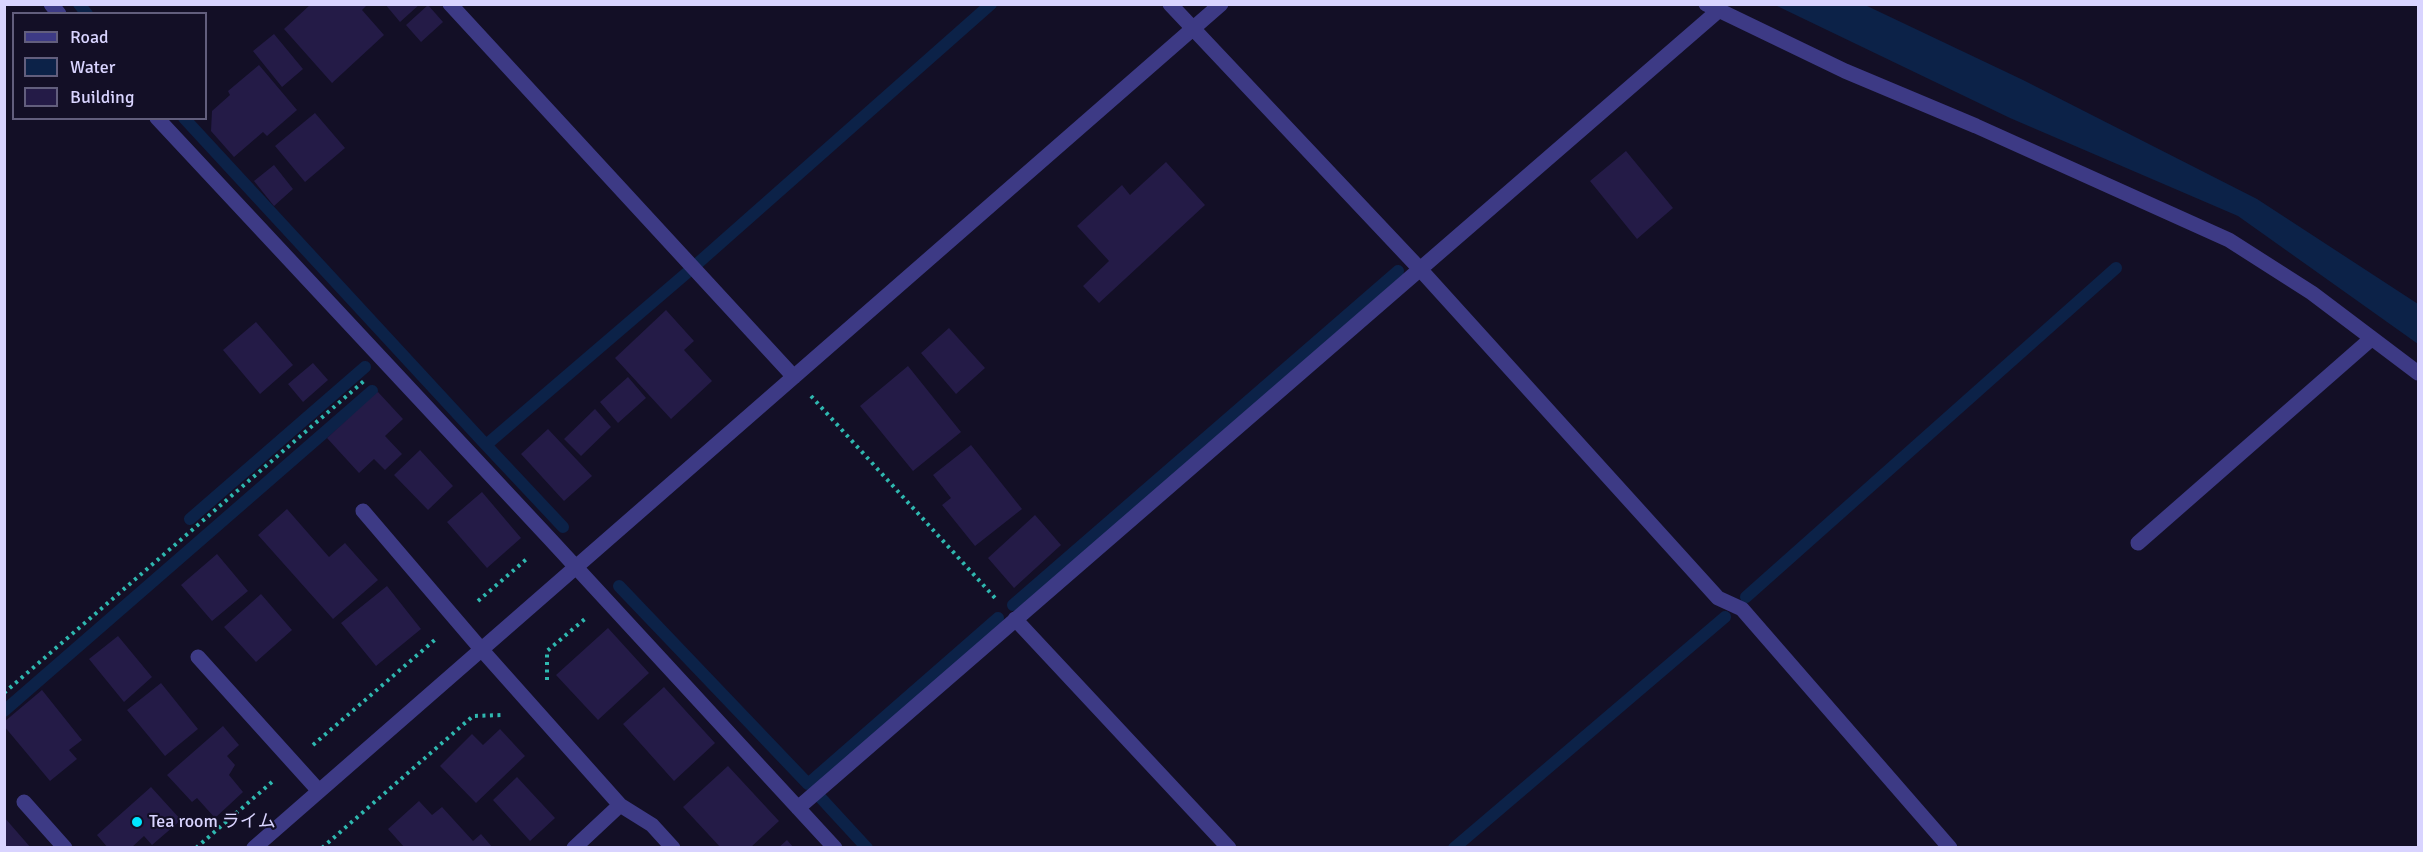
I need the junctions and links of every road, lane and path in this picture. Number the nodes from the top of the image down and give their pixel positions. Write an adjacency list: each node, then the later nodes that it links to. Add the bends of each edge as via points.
1 (450, 4): 11 (street)
2 (1170, 4): 5 (street)
3 (1221, 4): 5 (street)
4 (1712, 8): 7 (street); 8 (street, via 1845,71 2229,240 2312,293)
5 (1192, 29): 7 (street); 11 (street)
6 (159, 120): 9 (street)
7 (1419, 268): 17 (street); 37 (street, via 1718,598 1742,609)
8 (2371, 339): 10 (street); 14 (street)
9 (385, 363): 13 (street); 22 (path)
10 (2418, 373)
11 (794, 377): 15 (street); 17 (path)
12 (363, 511): 18 (street)
13 (550, 539): 15 (street); 18 (path)
14 (2138, 543)
15 (576, 567): 16 (street); 19 (street)
16 (607, 600): 21 (path, via 547,651); 28 (street)
17 (1015, 619): 28 (street); 36 (street)
18 (457, 620): 19 (street); 24 (path)
19 (481, 649): 25 (street); 27 (street)
20 (198, 657): 24 (street)
21 (547, 687)
22 (4, 693)
23 (510, 715): 32 (path, via 473,716)
24 (293, 763): 25 (street); 30 (path)
25 (319, 791): 31 (street)
26 (24, 802): 29 (street)
27 (621, 805): 33 (street); 34 (street, via 652,825)
28 (798, 808): 35 (street)
29 (65, 848)
30 (196, 848)
31 (254, 848)
32 (322, 848)
33 (574, 848)
34 (673, 848)
35 (835, 848)
36 (1229, 848)
37 (1950, 848)

